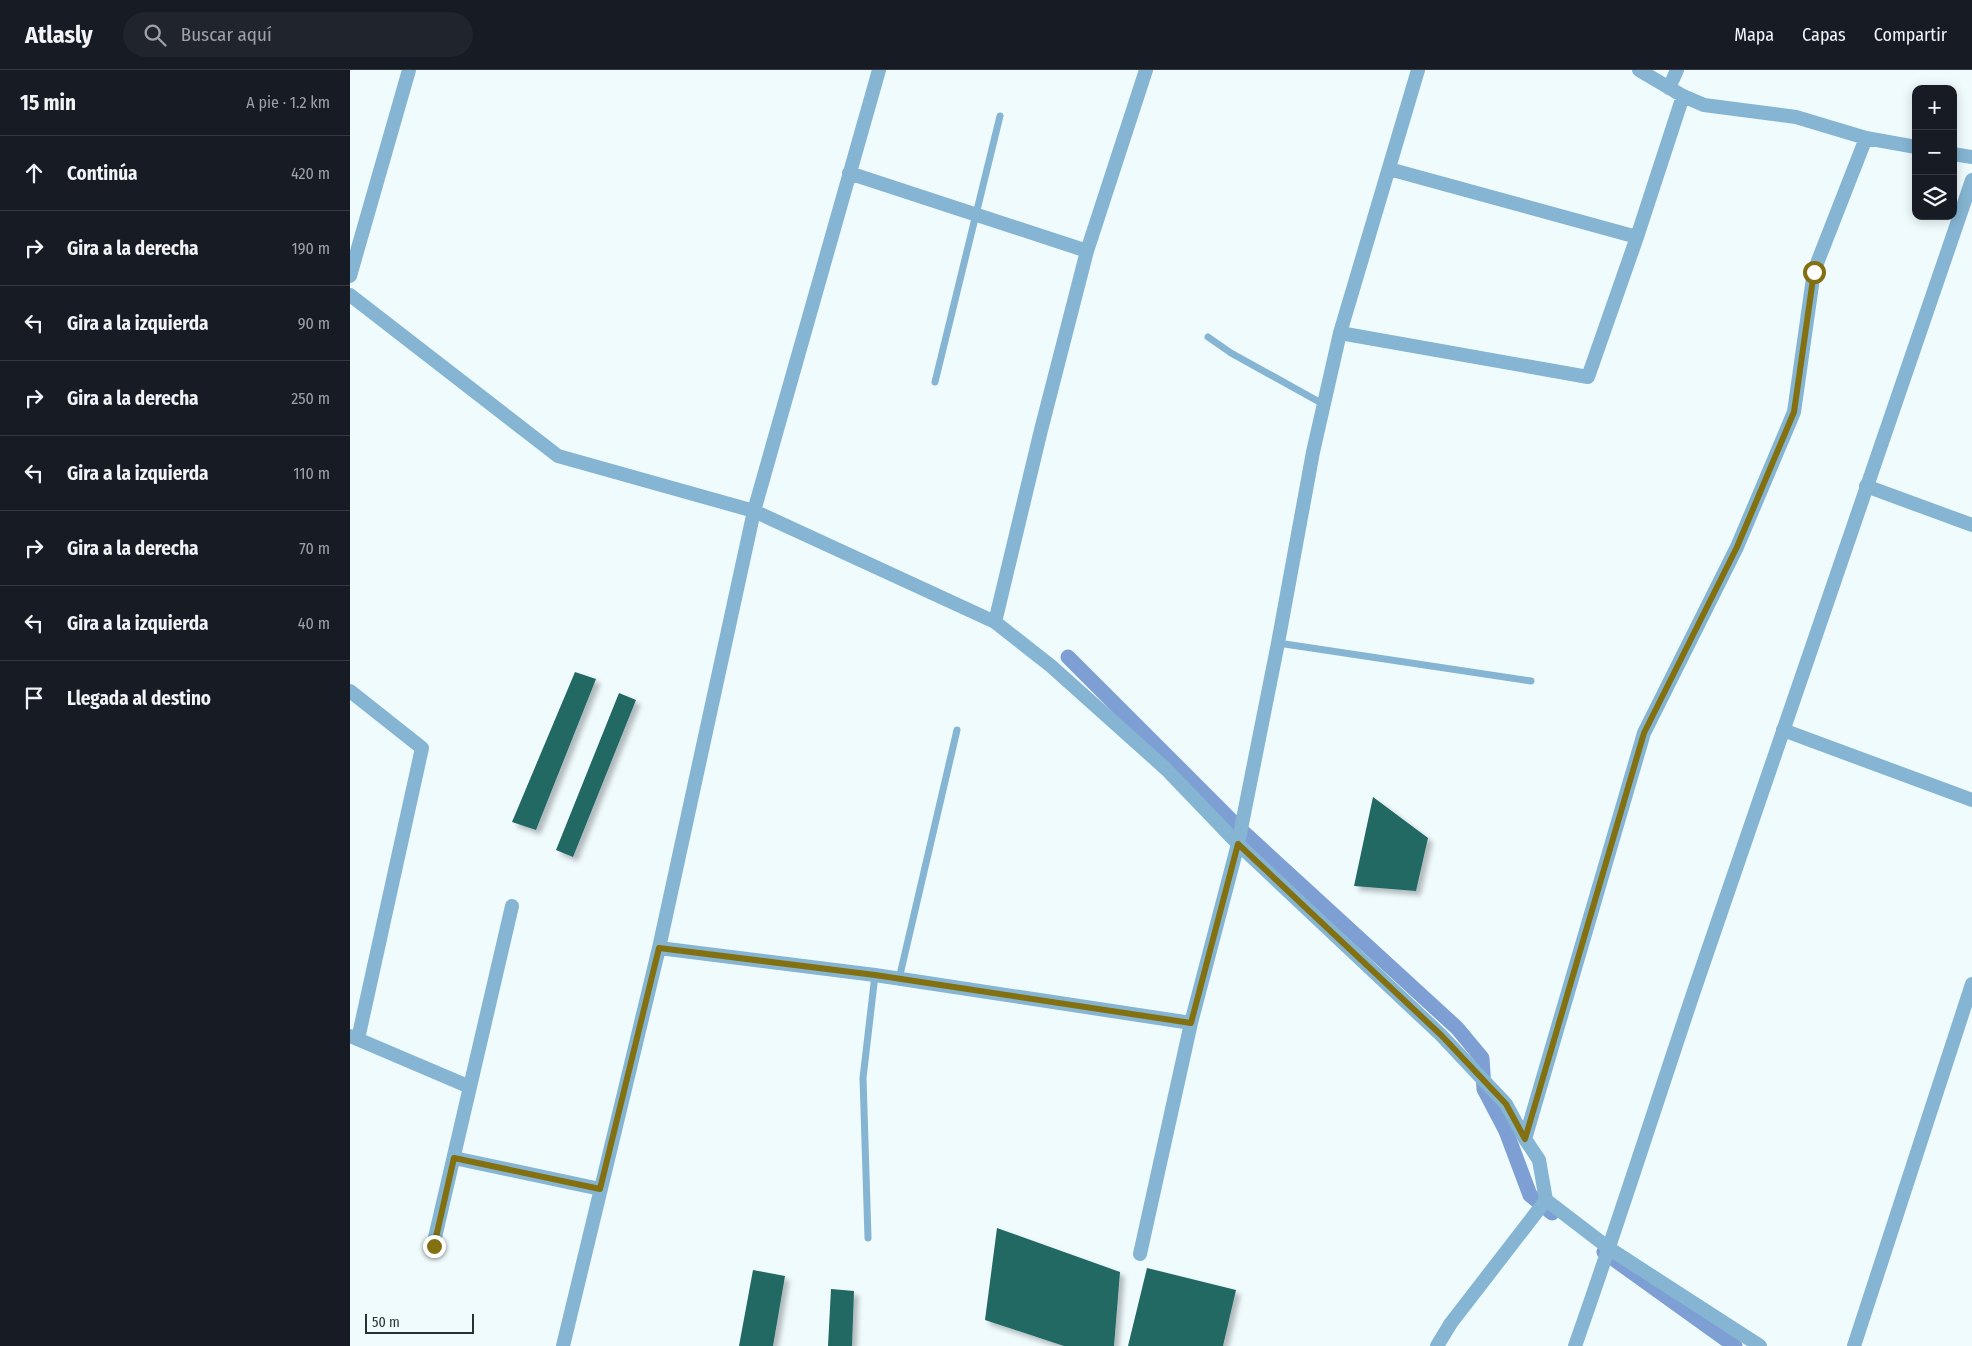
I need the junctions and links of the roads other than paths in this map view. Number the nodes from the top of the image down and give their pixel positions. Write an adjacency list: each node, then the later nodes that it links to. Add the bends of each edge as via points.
1 (409, 70): 20 (street)
2 (879, 70): 15 (street)
3 (1146, 70): 19 (street)
4 (1418, 70): 14 (street)
5 (1639, 70): 7 (street)
6 (1676, 70): 7 (street)
7 (1669, 88): 8 (street)
8 (1683, 96): 10 (street, via 1704,105 1796,117); 18 (street)
9 (1000, 116): 17 (lane)
10 (1866, 138): 11 (street); 45 (street, via 1814,272 1794,412 1737,547 1644,733)
11 (1912, 146)
12 (1957, 155): 13 (street)
13 (1972, 157)
14 (1389, 169): 18 (street); 22 (street)
15 (849, 173): 17 (street); 27 (street)
16 (1972, 180): 26 (street)
17 (976, 216): 19 (street); 24 (lane)
18 (1637, 237): 22 (street, via 1588,377)
19 (1087, 251): 29 (street)
20 (350, 276)
21 (350, 295): 27 (street, via 558,456)
22 (1340, 333): 25 (street)
23 (1208, 337): 25 (lane)
24 (935, 382)
25 (1323, 404): 30 (street)
26 (1866, 486): 28 (street); 34 (street)
27 (754, 511): 29 (street); 38 (street)
28 (1972, 525)
29 (995, 622): 36 (street, via 1051,666 1166,769)
30 (1278, 643): 31 (lane); 36 (street)
31 (1531, 681)
32 (350, 691): 43 (street, via 422,748)
33 (957, 730): 40 (lane)
34 (1783, 730): 35 (street); 51 (street)
35 (1972, 800)
36 (1238, 844): 42 (street); 45 (street, via 1441,1035 1506,1104)
37 (512, 906): 44 (street)
38 (659, 948): 39 (street); 47 (street)
39 (875, 975): 40 (street); 49 (lane, via 863,1078)
40 (899, 979): 42 (street)
41 (1972, 984): 57 (street)
42 (1191, 1023): 52 (street)
43 (354, 1037): 44 (street)
44 (470, 1087): 46 (street)
45 (1525, 1139): 48 (street, via 1539,1160)
46 (454, 1158): 47 (street); 50 (street)
47 (600, 1189): 53 (street)
48 (1546, 1200): 51 (street); 54 (street)
49 (868, 1238)
50 (434, 1246)
51 (1610, 1249): 55 (street); 56 (street)
52 (1140, 1254)
53 (563, 1346)
54 (1436, 1346)
55 (1575, 1346)
56 (1760, 1346)
57 (1854, 1346)

